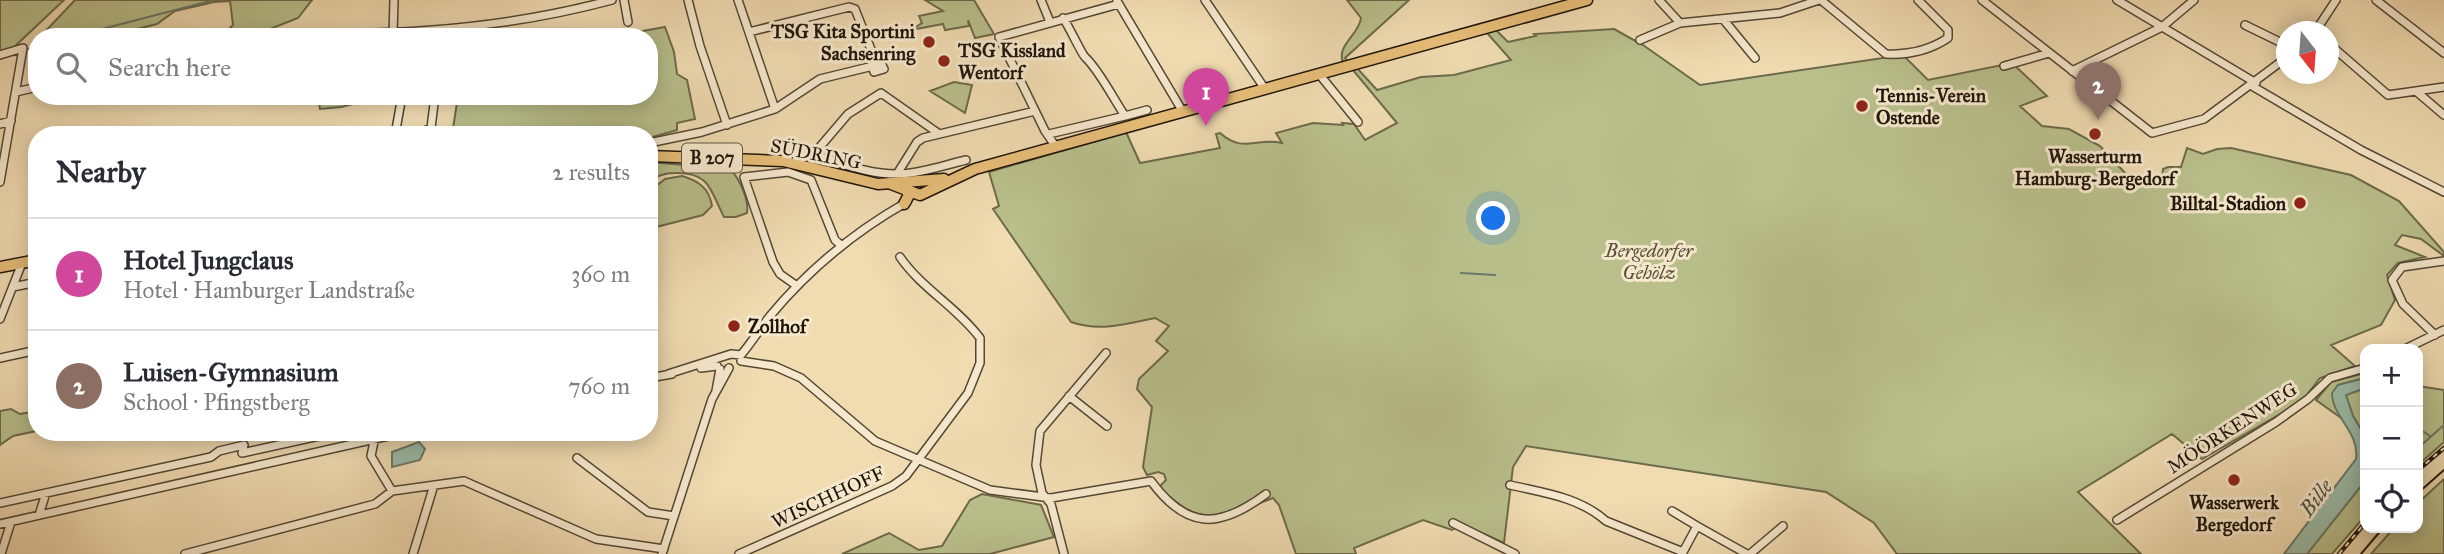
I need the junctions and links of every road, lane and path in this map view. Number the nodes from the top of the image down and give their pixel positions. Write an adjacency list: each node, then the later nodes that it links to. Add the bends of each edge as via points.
1 (394, 0): 27 (street)
2 (612, 0): 25 (street)
3 (624, 0): 21 (street)
4 (688, 0): 58 (street)
5 (738, 0): 29 (street)
6 (1041, 0): 22 (street)
7 (1205, 0): 44 (street)
8 (1587, 0): 40 (main road, B 207)
9 (1659, 0): 23 (street)
10 (1820, 0): 11 (street, via 1886,54 1895,55 1948,38 1948,30); 19 (street, via 1780,13)
11 (1918, 0)
12 (1982, 0): 33 (street)
13 (2117, 0): 26 (street)
14 (2193, 0): 26 (street)
15 (2336, 0): 20 (street)
16 (2376, 0): 34 (street)
17 (1118, 2): 18 (street); 52 (street)
18 (1063, 18): 22 (street); 54 (street)
19 (1723, 19): 23 (street); 36 (street)
20 (2322, 21)
21 (628, 22)
22 (1050, 22): 51 (street, via 999,37)
23 (1680, 23): 30 (street)
24 (2245, 25): 31 (street)
25 (488, 27): 28 (street)
26 (2162, 27): 39 (street); 41 (street)
27 (393, 28)
28 (474, 28)
29 (750, 32): 49 (street); 49 (street, via 855,9 876,61 821,79)
30 (1640, 40)
31 (2276, 40)
32 (2339, 52): 46 (street, via 2389,95)
33 (2049, 53): 37 (street); 39 (street)
34 (2444, 54)
35 (0, 55): 45 (street, via 23,48)
36 (1755, 58)
37 (2004, 66)
38 (2276, 67): 41 (street)
39 (2071, 71): 41 (street, via 2147,131 2158,133 2204,119)
40 (1319, 74): 44 (main road, B 207); 56 (street)
41 (2254, 84): 71 (street, via 2361,149)
42 (2444, 87): 46 (street)
43 (28, 89): 45 (street)
44 (1265, 89): 52 (main road, B 207)
45 (16, 92): 55 (street)
46 (2417, 92): 53 (street)
47 (400, 105): 59 (street)
48 (434, 105): 60 (street)
49 (775, 109): 58 (street)
50 (1147, 110): 54 (street)
51 (1035, 111): 61 (street); 62 (street)
52 (1183, 112): 64 (main road, B 207)
53 (2444, 115)
54 (1125, 116): 62 (street)
55 (11, 121): 57 (street); 69 (street)
56 (1358, 122)
57 (0, 124)
58 (727, 125): 63 (street)
59 (396, 126)
60 (430, 126)
61 (938, 133): 67 (street, via 917,142); 67 (street, via 881,93 848,114 813,155)
62 (1049, 134): 64 (street)
63 (658, 141)
64 (1056, 147): 68 (main road, B 207)
65 (658, 156): 70 (main road, SÜDRING / B 207, via 774,160 860,181)
66 (966, 160): 67 (street)
67 (897, 174)
68 (961, 174): 70 (main road, SÜDRING / B 207); 72 (main road, B 207)
69 (0, 182)
70 (909, 186): 72 (main road, SÜDRING / B 207); 73 (main road)
71 (2444, 192)
72 (921, 195): 73 (street)
73 (904, 204): 74 (street)
74 (841, 245): 81 (street); 81 (street, via 806,176 789,172 744,177 773,262 780,274)
75 (900, 257): 100 (street, WISCHHOFF, via 980,338 980,363 968,393)
76 (2444, 261): 85 (street, via 2402,267 2392,280 2407,311)
77 (28, 262): 78 (main road)
78 (22, 263): 79 (main road); 82 (street)
79 (0, 267)
80 (28, 284): 82 (street)
81 (797, 286): 89 (street)
82 (13, 287): 83 (street)
83 (0, 319)
84 (2444, 330): 85 (street)
85 (2435, 335): 86 (street)
86 (2416, 344)
87 (28, 352): 90 (street)
88 (1106, 353): 94 (street)
89 (739, 357): 91 (street); 91 (street); 100 (street, via 801,378 875,441)
90 (0, 358)
91 (721, 365): 93 (street); 110 (street)
92 (2360, 369): 111 (street, MÖÖRKENWEG, via 2330,378 2276,422)
93 (658, 376)
94 (1069, 396): 95 (street); 106 (street, via 1040,431 1036,465)
95 (1107, 426)
96 (296, 441): 104 (street, via 242,453 244,444 211,457)
97 (353, 441): 109 (street)
98 (373, 441): 103 (street, via 371,456)
99 (577, 458): 110 (street, via 648,512)
100 (920, 460): 106 (street, via 990,490); 121 (street, WISCHHOFF, via 892,486)
101 (434, 485): 103 (street); 117 (street, via 464,481 596,539); 120 (street)
102 (1510, 485): 115 (street, via 1597,511 1606,522 1683,552)
103 (392, 491): 119 (street, via 375,504)
104 (46, 493): 107 (street); 109 (street)
105 (1266, 494): 106 (street, via 1241,514 1212,521 1185,515 1151,481)
106 (1046, 496): 122 (street)
107 (0, 503)
108 (1672, 511): 115 (street)
109 (39, 515): 112 (street)
110 (674, 516): 117 (street)
111 (2117, 520)
112 (11, 522): 114 (street); 118 (street)
113 (1453, 523): 123 (street)
114 (0, 524)
115 (1697, 526): 124 (street)
116 (1783, 526): 124 (street)
117 (663, 552)
118 (1, 554)
119 (185, 554)
120 (413, 554)
121 (739, 554)
122 (1064, 554)
123 (1515, 554)
124 (1749, 554)

